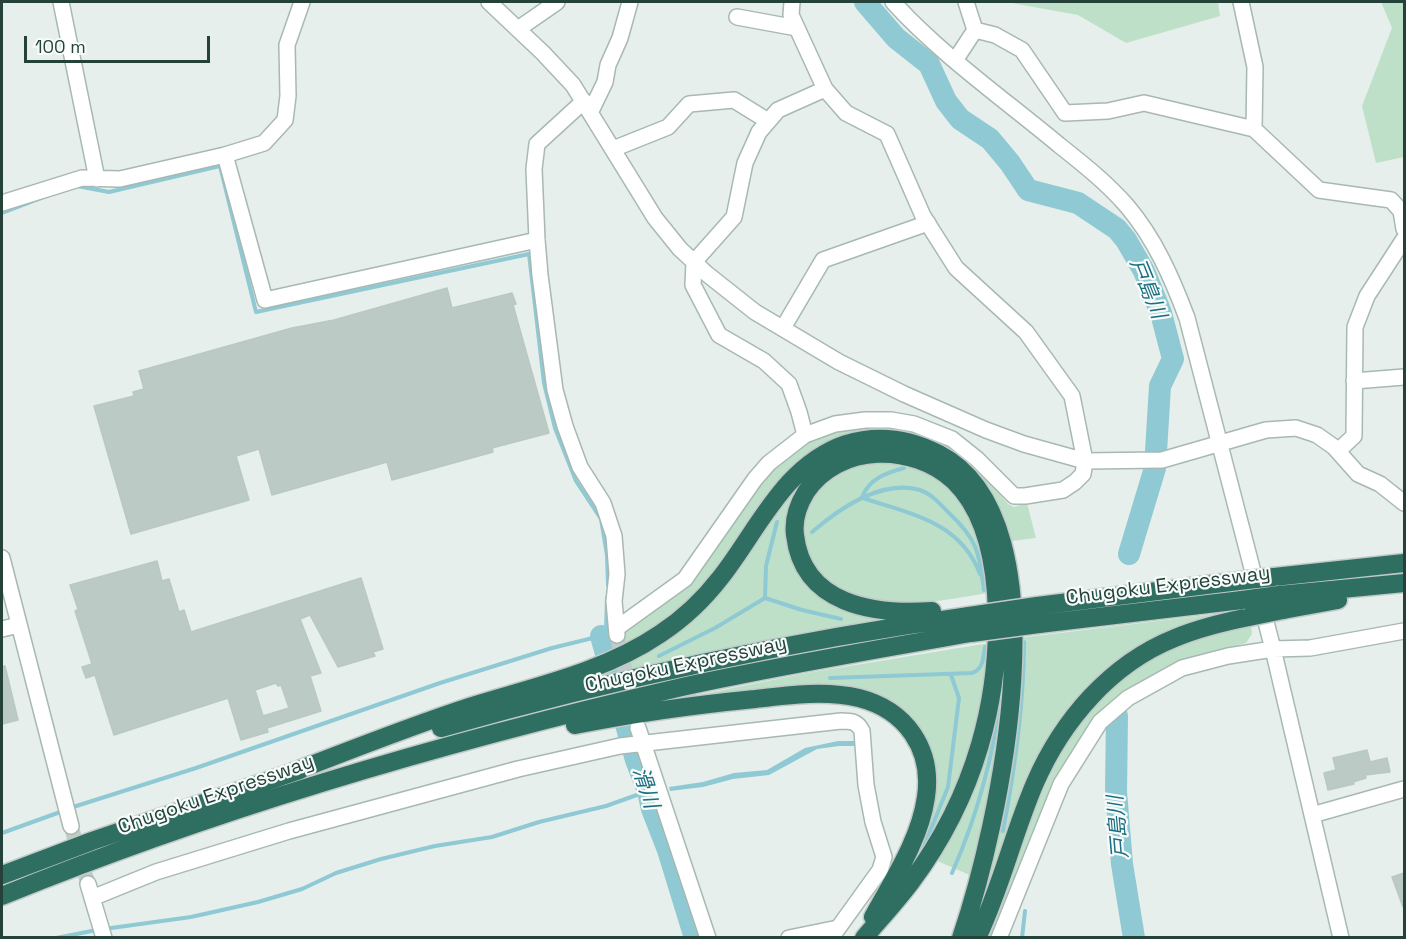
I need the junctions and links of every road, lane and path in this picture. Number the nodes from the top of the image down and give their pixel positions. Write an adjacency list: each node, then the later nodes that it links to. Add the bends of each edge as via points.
1 (61, 2): 21 (street)
2 (302, 2): 20 (street, via 287,45 285,120 264,143)
3 (489, 2): 12 (street)
4 (557, 2): 12 (street)
5 (630, 2): 16 (street, via 605,82)
6 (792, 2): 11 (street, via 791,15)
7 (893, 2): 14 (street)
8 (966, 2): 13 (street)
9 (1240, 2): 18 (street, via 1255,67)
10 (737, 17): 11 (street)
11 (797, 28): 15 (street)
12 (518, 29): 16 (street, via 554,63)
13 (975, 30): 14 (street); 18 (street, via 995,34 1022,50 1065,113 1108,111 1144,103)
14 (956, 59): 32 (street, via 1105,183 1149,237 1170,272 1187,318)
15 (825, 89): 17 (street, via 778,111); 23 (street, via 846,113 887,134)
16 (587, 106): 19 (street); 26 (street, via 537,144)
17 (768, 122): 19 (street, via 734,100 689,104 668,127); 27 (street, via 745,163 734,217)
18 (1254, 129): 24 (street, via 1319,189 1391,200 1401,211)
19 (613, 149): 27 (street, via 656,218)
20 (225, 154): 21 (street, via 120,179); 26 (street, via 265,300)
21 (97, 179): 22 (street, via 82,177)
22 (2, 203)
23 (928, 223): 28 (street, via 823,260); 34 (street, via 956,268 1026,332 1072,396)
24 (1404, 229)
25 (1404, 239): 30 (street, via 1367,297 1355,327)
26 (537, 240): 31 (street, via 555,390 580,467 603,503 614,536 617,632 685,579 755,479)
27 (694, 262): 28 (street, via 755,312); 31 (street, via 693,285 719,335 764,361 789,384)
28 (783, 328): 34 (street, via 838,362 986,430)
29 (1404, 377): 30 (street)
30 (1354, 381): 33 (street, via 1354,436)
31 (805, 435): 34 (street, via 835,424 865,420 914,424 952,439 1014,496 1063,490 1083,474)
32 (1220, 443): 33 (street, via 1266,430 1296,428 1317,435); 34 (street, via 1162,460); 47 (street)
33 (1338, 451): 35 (street, via 1358,474 1380,484)
34 (1085, 460)
35 (1404, 503)
36 (2, 558): 44 (street)
37 (1404, 563): 42 (highway, Chugoku Expressway, bridge, via 1203,585)
38 (1404, 582): 40 (highway, Chugoku Expressway)
39 (1404, 589): 40 (highway)
40 (1281, 603): 41 (highway, bridge)
41 (1246, 608): 42 (highway, Chugoku Expressway); 63 (highway, via 1152,650 1112,678 1076,713 1035,784)
42 (1037, 610): 43 (highway, Chugoku Expressway, bridge); 43 (highway)
43 (970, 619): 50 (highway, Chugoku Expressway); 51 (highway, Chugoku Expressway, via 881,628 681,668 460,723); 61 (highway, via 874,610 823,589 805,568 794,531 798,507 812,484 833,466 875,454 904,455 932,466 963,491 978,516 995,583 994,686 976,760 928,858)
44 (19, 625): 45 (street); 54 (street)
45 (2, 629)
46 (1404, 631): 47 (street, via 1310,648)
47 (1273, 649): 53 (street); 64 (street, via 1182,668 1128,698 1100,722 1061,784)
48 (639, 728): 49 (street)
49 (645, 743): 57 (street, via 841,721 859,725 873,822 884,857 880,870); 58 (street, via 518,769 289,831 90,891); 59 (street)
50 (443, 747): 56 (highway, Chugoku Expressway, via 188,827); 61 (highway, via 486,747 579,724 720,702 823,694 874,703 889,710 910,730 924,756 927,782 923,811 909,849)
51 (288, 774): 55 (highway, Chugoku Expressway); 62 (highway, via 425,722 588,669 638,647 677,622 707,594 772,504 816,459 860,440 906,442 949,460 982,494 1001,536 1010,586 1012,661 1006,743 991,830)
52 (1404, 789): 53 (street)
53 (1312, 815): 65 (street)
54 (72, 826)
55 (2, 875)
56 (2, 896)
57 (834, 933): 60 (street)
58 (104, 938)
59 (708, 938)
60 (789, 938)
61 (863, 938)
62 (961, 938)
63 (977, 938)
64 (999, 938)
65 (1341, 938)

